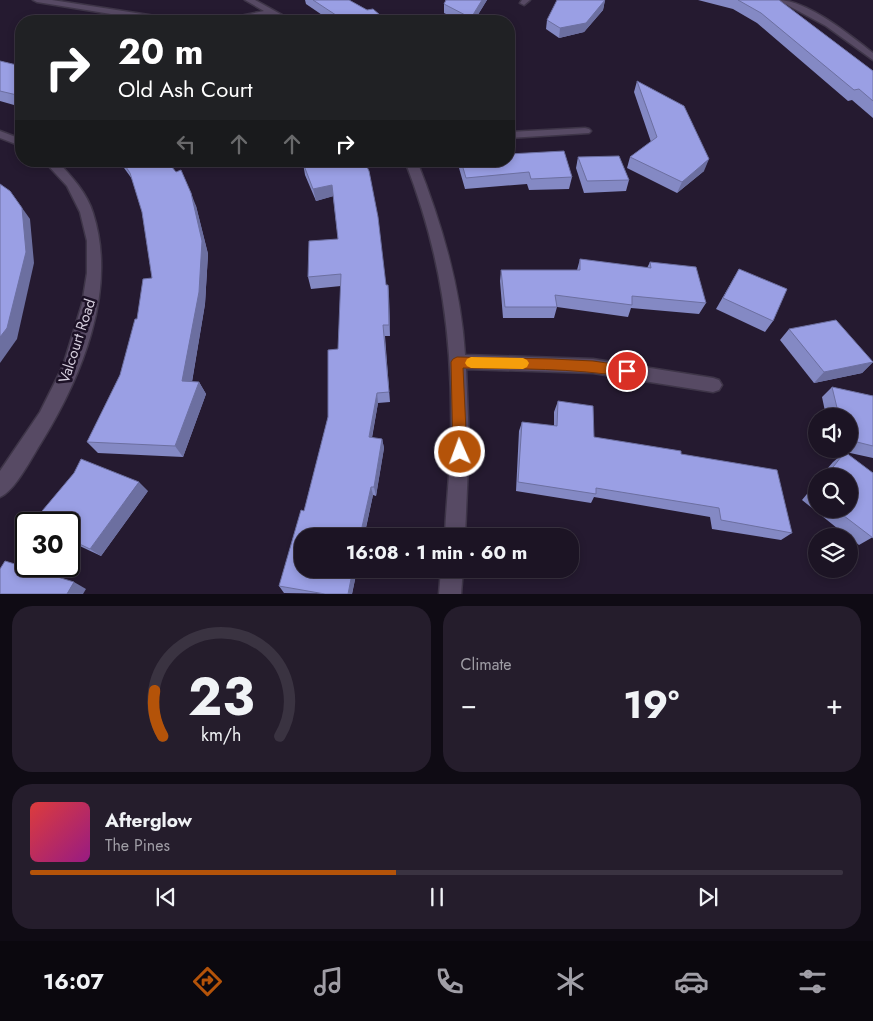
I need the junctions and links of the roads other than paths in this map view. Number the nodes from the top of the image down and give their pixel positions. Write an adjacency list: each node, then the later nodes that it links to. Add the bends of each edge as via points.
1 (37, 0): 5 (street)
2 (250, 0): 4 (street)
3 (782, 0): 8 (street, via 829,24)
4 (272, 11): 6 (street); 7 (street)
5 (131, 15)
6 (260, 15)
7 (279, 15)
8 (873, 57)
9 (585, 131): 11 (street)
10 (0, 134): 12 (street)
11 (515, 135)
12 (15, 140)
13 (56, 167): 17 (street, Valcourt Road, via 73,185 84,205 92,231 96,263 92,298 59,394)
14 (413, 167): 15 (street, via 434,220 450,293)
15 (457, 362): 16 (street, via 593,366); 18 (street, via 460,470)
16 (712, 385)
17 (0, 487)
18 (456, 528)
19 (451, 578): 20 (street)
20 (450, 594)

